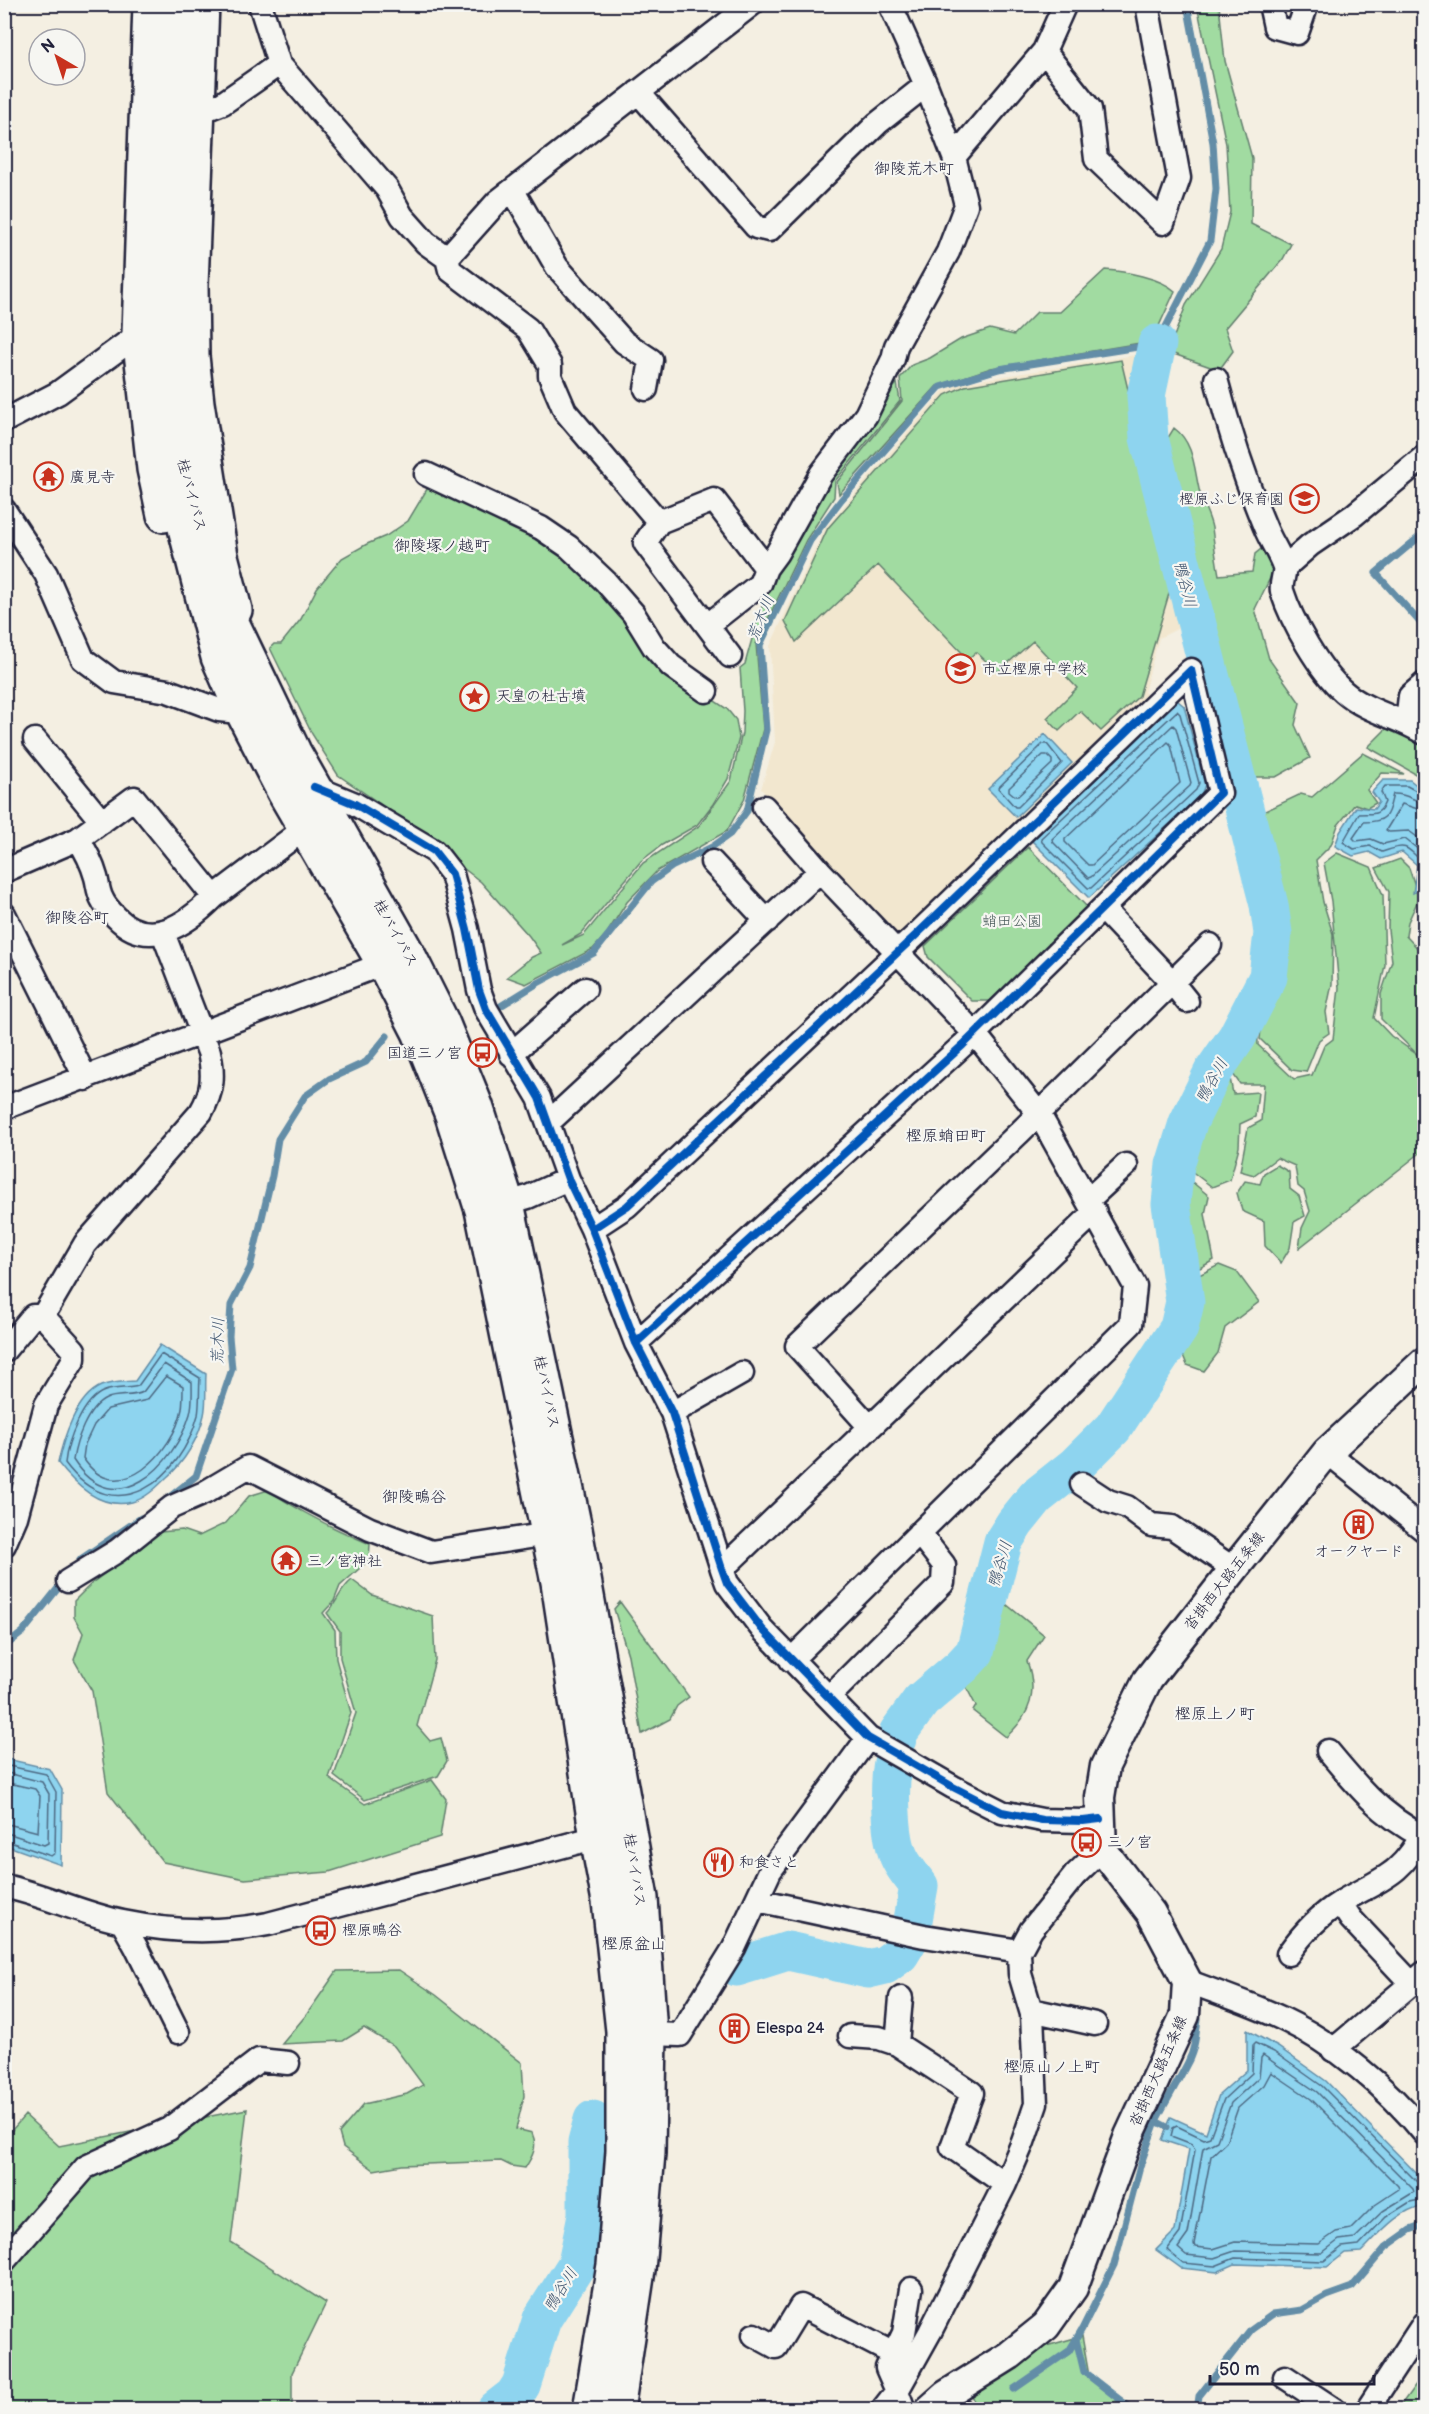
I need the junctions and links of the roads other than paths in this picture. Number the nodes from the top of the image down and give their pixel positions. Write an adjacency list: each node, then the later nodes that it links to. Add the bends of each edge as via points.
1 (150, 4): 19 (highway)
2 (178, 4): 30 (highway, 桂バイパス, via 170,202 171,384 177,440 223,604)
3 (202, 4): 15 (highway)
4 (260, 4): 12 (street)
5 (890, 4): 13 (street)
6 (1065, 4): 11 (street)
7 (1147, 4): 11 (street, via 1179,178 1163,223 1096,159 1090,110)
8 (1270, 4): 9 (street, via 1275,27 1297,33)
9 (1307, 4)
10 (751, 5): 14 (street)
11 (1044, 51): 16 (street)
12 (279, 63): 15 (street, via 223,103); 18 (street, via 387,189 402,216 426,243)
13 (926, 85): 14 (street, via 878,123 769,230 756,226); 16 (street)
14 (638, 92): 17 (street)
15 (197, 113): 30 (highway, via 192,356 221,556)
16 (954, 157): 28 (street, via 966,205 948,252 896,346 894,359 866,415 821,474)
17 (513, 191): 18 (street, via 496,202); 21 (street, via 557,267 624,342 651,360)
18 (447, 258): 26 (street, via 450,270 528,329 550,365 550,376 565,411)
19 (139, 334): 22 (street, via 58,393); 30 (highway, via 154,469 165,524 204,632)
20 (1216, 380): 27 (street, via 1265,530)
21 (646, 389)
22 (4, 421)
23 (1425, 457): 27 (street)
24 (426, 474): 33 (street, via 541,528 569,548 633,613 671,666)
25 (4, 510): 34 (street, via 46,574 83,659 114,682 168,691 219,710)
26 (659, 522): 28 (street, via 714,500); 29 (street, via 645,543)
27 (1285, 567): 35 (street, via 1281,587 1311,652 1343,691 1383,715)
28 (766, 568): 29 (street, via 760,584)
29 (708, 625): 31 (street)
30 (230, 652): 34 (highway, 桂バイパス)
31 (730, 656)
32 (1425, 684): 35 (street, via 1410,696)
33 (706, 690)
34 (255, 705): 38 (highway, 桂バイパス)
35 (1416, 728)
36 (35, 740): 39 (street)
37 (764, 807): 43 (street)
38 (316, 809): 44 (street); 51 (highway, 桂バイパス); 57 (street, via 355,804 434,851 446,864 468,929 479,990)
39 (102, 822): 40 (street); 44 (street, via 134,798)
40 (78, 839): 42 (street); 48 (street, via 96,875 101,899 112,914 127,928)
41 (712, 862): 47 (street)
42 (4, 871)
43 (820, 871): 47 (street); 50 (street)
44 (214, 897): 48 (street, via 200,912)
45 (1103, 909): 50 (street, via 1220,793 1191,670); 52 (street); 56 (street)
46 (4, 914): 58 (street)
47 (767, 921): 61 (street)
48 (163, 933): 55 (street)
49 (1210, 945): 52 (street)
50 (897, 953): 56 (street); 66 (street, via 627,1206)
51 (396, 959): 55 (street); 64 (highway, 桂バイパス, via 442,1022 476,1106)
52 (1171, 981): 54 (street); 60 (street)
53 (585, 989): 57 (street)
54 (1187, 1001)
55 (202, 1034): 58 (street); 67 (street, via 213,1072 201,1112 85,1244)
56 (975, 1034): 60 (street); 68 (street)
57 (511, 1054): 61 (street, via 539,1098)
58 (86, 1079): 59 (street)
59 (4, 1108)
60 (1039, 1114): 65 (street); 73 (street, via 797,1346)
61 (548, 1123): 63 (street)
62 (1126, 1165): 65 (street)
63 (568, 1179): 64 (street); 66 (street)
64 (495, 1206): 77 (highway, 桂バイパス)
65 (1091, 1206): 73 (street); 78 (street, via 1135,1286 1131,1324)
66 (592, 1229): 68 (street)
67 (43, 1316): 69 (street, via 33,1316); 79 (street, via 74,1350 74,1359 46,1405 16,1518)
68 (636, 1343): 72 (street)
69 (4, 1350)
70 (1425, 1362): 74 (main road, 沓掛西大路五条線)
71 (742, 1373): 72 (street)
72 (672, 1413): 80 (street)
73 (870, 1427): 80 (street)
74 (1327, 1452): 76 (street); 81 (main road, 沓掛西大路五条線)
75 (1082, 1485): 81 (street, via 1127,1507 1151,1525 1172,1527)
76 (1425, 1530)
77 (562, 1532): 82 (street, via 430,1552 370,1529 248,1467 172,1507 117,1551); 88 (highway, 桂バイパス); 90 (highway, 桂バイパス)
78 (919, 1533): 83 (street); 84 (street, via 944,1565 943,1583)
79 (4, 1545)
80 (722, 1569): 83 (street, via 731,1589)
81 (1234, 1569): 87 (main road, 沓掛西大路五条線, via 1148,1679 1105,1766)
82 (68, 1581)
83 (791, 1659): 84 (street)
84 (830, 1696): 85 (street)
85 (868, 1738): 87 (street, via 1002,1812 1042,1820); 93 (street, via 770,1871)
86 (1328, 1751): 89 (street, via 1364,1795 1401,1825)
87 (1100, 1819): 91 (main road, 沓掛西大路五条線)
88 (629, 1829): 90 (street); 104 (highway, 桂バイパス, via 641,1898)
89 (1423, 1834): 94 (street, via 1414,1852 1397,1870)
90 (597, 1838): 95 (street, via 235,1930 182,1930); 118 (highway, 桂バイパス, via 609,1901 624,2031 623,2139 614,2265)
91 (1102, 1849): 96 (street, via 1030,1930); 99 (main road, via 1151,1913)
92 (4, 1886): 95 (street)
93 (757, 1900): 96 (street, via 924,1936); 104 (street, via 734,1948 680,2035)
94 (1340, 1903): 97 (street, via 1302,1935); 98 (street, via 1352,1919)
95 (122, 1922): 103 (street)
96 (1020, 1951): 101 (street, via 1020,1974)
97 (1288, 1954)
98 (1418, 1979): 107 (street)
99 (1187, 1981): 107 (street, via 1282,2019); 121 (main road, 沓掛西大路五条線, via 1185,2014 1129,2136 1074,2288 1046,2326)
100 (901, 1998): 106 (street)
101 (1031, 2010): 102 (street); 110 (street, via 1036,2104)
102 (1095, 2024)
103 (178, 2032)
104 (650, 2034): 119 (highway, 桂バイパス, via 648,2153 638,2270)
105 (850, 2036): 106 (street)
106 (897, 2044): 110 (street, via 972,2093 952,2147)
107 (1333, 2050): 109 (street, via 1376,2081)
108 (288, 2063): 111 (street, via 259,2060 169,2129 86,2167)
109 (1425, 2133)
110 (1005, 2184): 117 (street)
111 (4, 2261)
112 (911, 2289): 115 (street, via 904,2333)
113 (1425, 2323): 123 (street)
114 (754, 2335): 115 (street, via 776,2347 801,2306)
115 (894, 2354): 117 (street, via 887,2368)
116 (1285, 2377): 122 (street)
117 (900, 2400): 120 (street)
118 (590, 2409)
119 (617, 2409)
120 (882, 2409)
121 (929, 2409)
122 (1335, 2409)
123 (1367, 2409)

